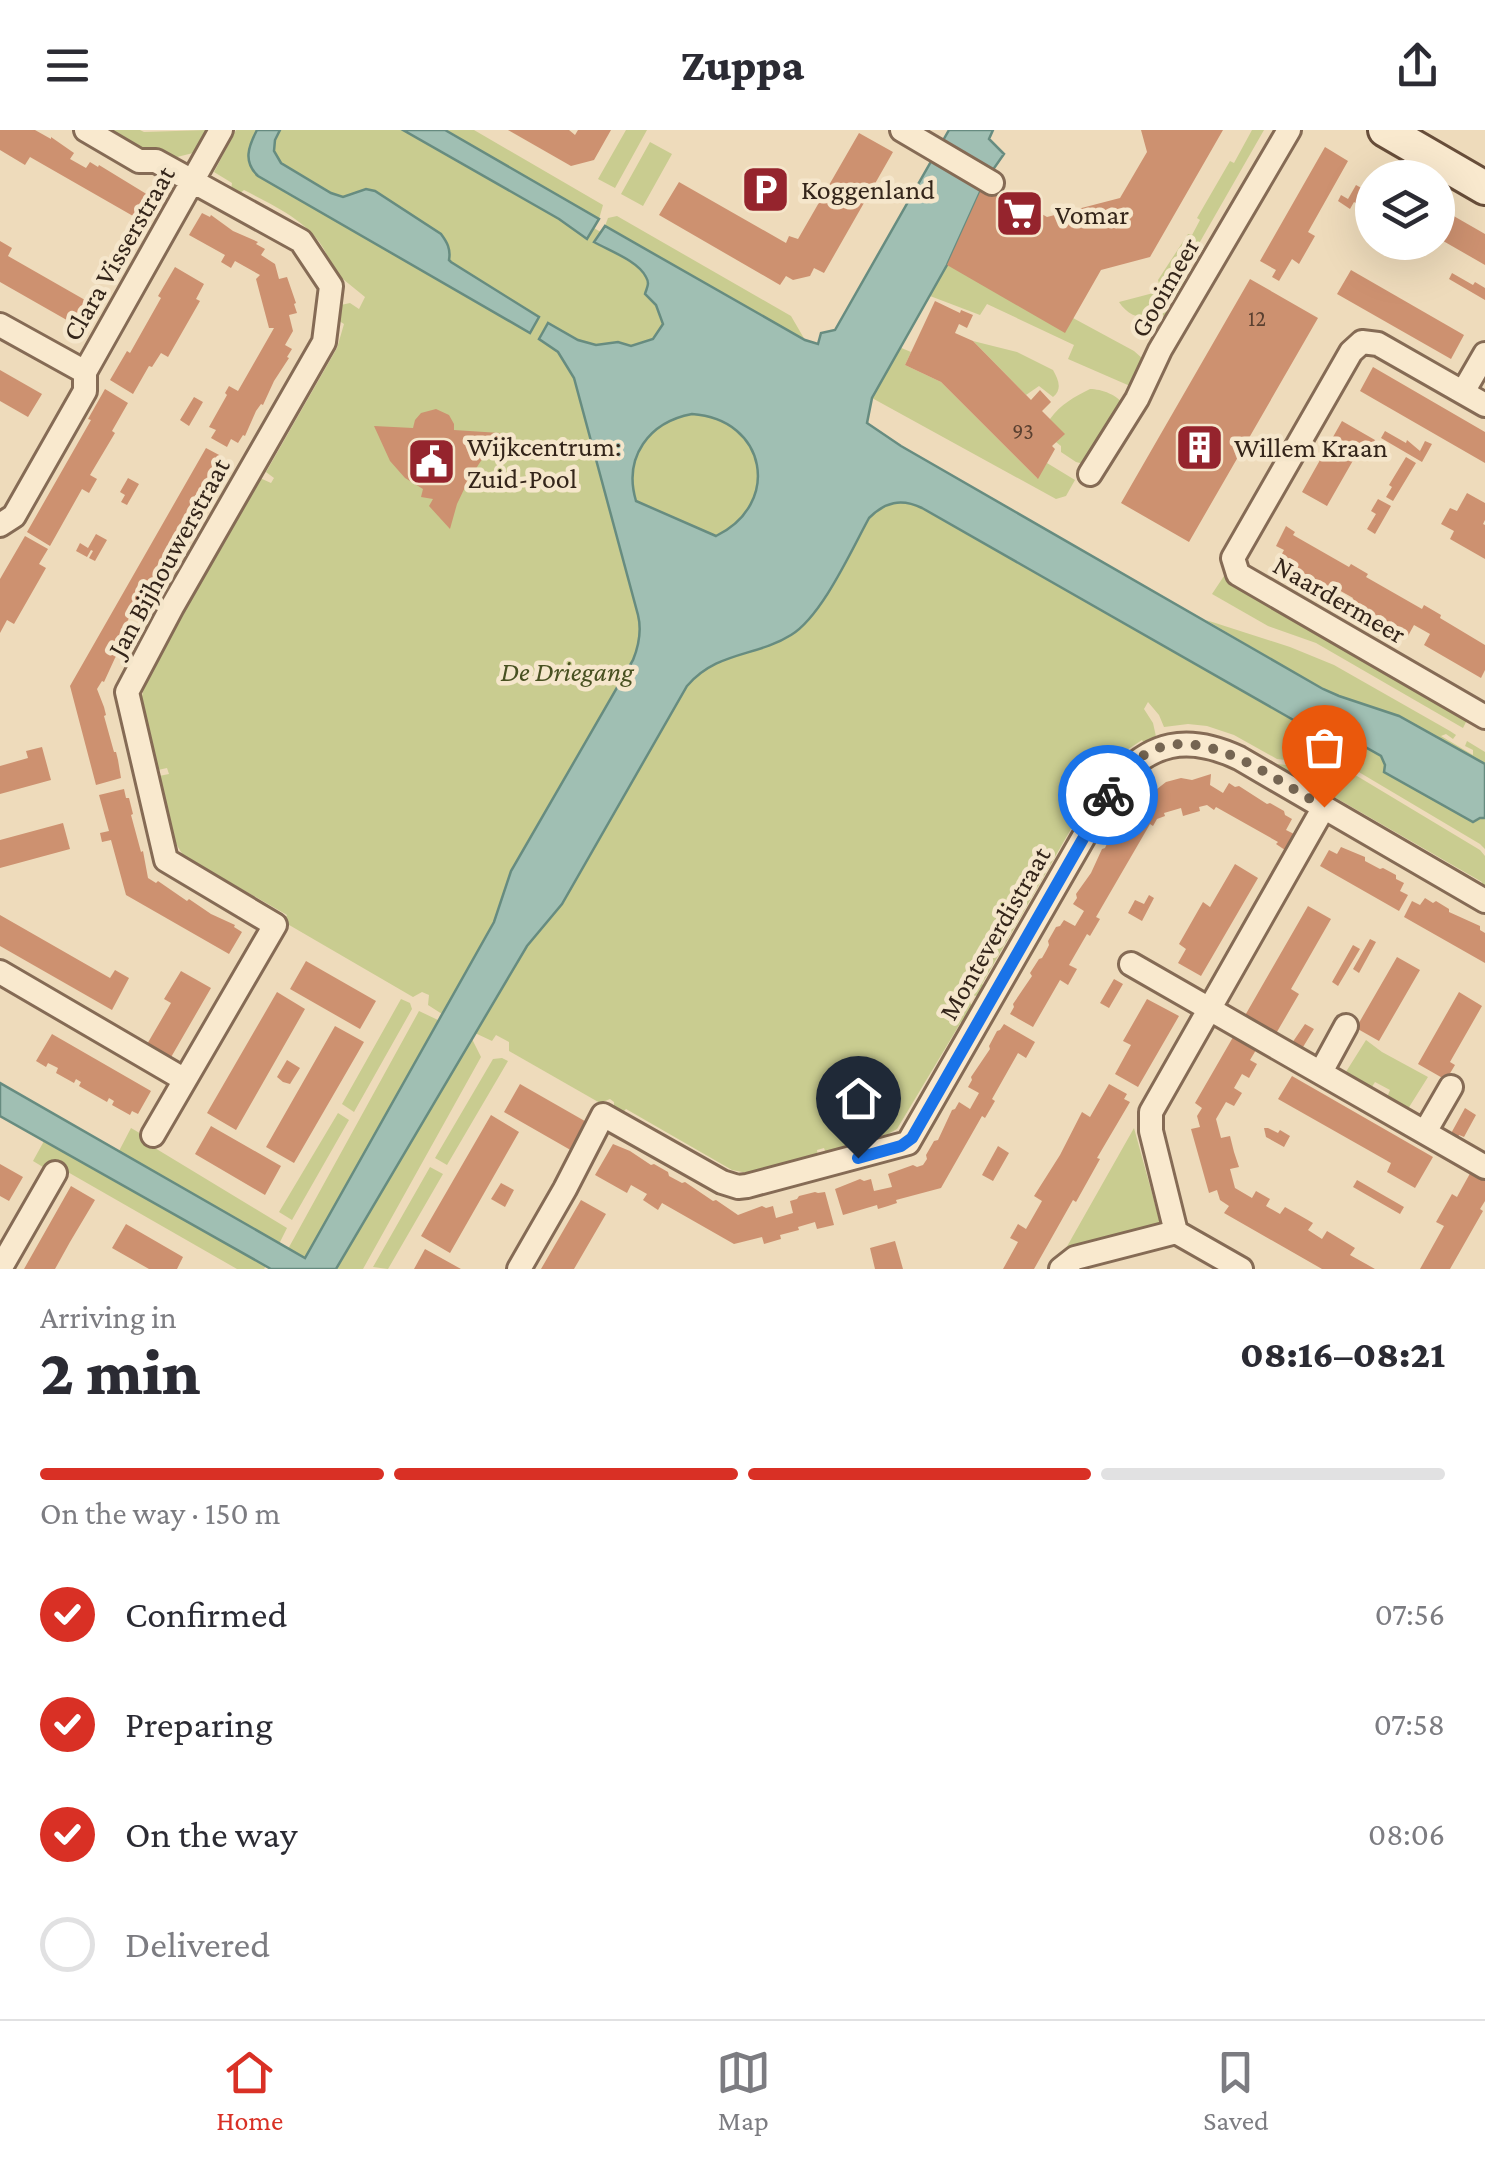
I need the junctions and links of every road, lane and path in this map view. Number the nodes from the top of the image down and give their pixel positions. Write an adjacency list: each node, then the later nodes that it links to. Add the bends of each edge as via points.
1 (86, 130): 6 (street)
2 (221, 130): 6 (street, Clara Visserstraat)
3 (902, 130): 7 (street)
4 (1289, 130): 14 (street, Gooimeer)
5 (1385, 130): 8 (street)
6 (194, 181): 11 (street, Clara Visserstraat); 24 (street, Jan Bijhouwerstraat, via 301,242 331,286 324,342 127,692 166,860 275,925)
7 (991, 183)
8 (1485, 188)
9 (0, 325): 11 (street, Clara Visserstraat)
10 (1485, 354): 12 (street)
11 (85, 372): 15 (street, via 84,391 14,516)
12 (1464, 392): 13 (street, Naardermeer); 16 (street, Naardermeer, via 1378,344 1362,342 1350,352 1232,558 1238,574)
13 (1485, 405)
14 (1090, 474)
15 (0, 525)
16 (1485, 717)
17 (1324, 807): 18 (street, Monteverdistraat); 21 (street); 32 (street, Monteverdistraat, via 1219,749 1199,744 1155,751 1114,786 912,1138 738,1187 603,1115)
18 (1485, 901)
19 (1131, 964): 21 (street)
20 (0, 972): 24 (street)
21 (1208, 1008): 23 (street); 30 (street, via 1150,1112)
22 (1346, 1026): 23 (street)
23 (1321, 1072): 26 (street)
24 (185, 1080): 27 (street, Jan Bijhouwerstraat)
25 (1452, 1087): 26 (street)
26 (1425, 1132): 28 (street)
27 (152, 1135)
28 (1485, 1167)
29 (55, 1173): 31 (street)
30 (1176, 1232): 33 (street, via 1075,1258); 34 (street)
31 (4, 1253)
32 (520, 1269)
33 (1062, 1269)
34 (1240, 1269)

